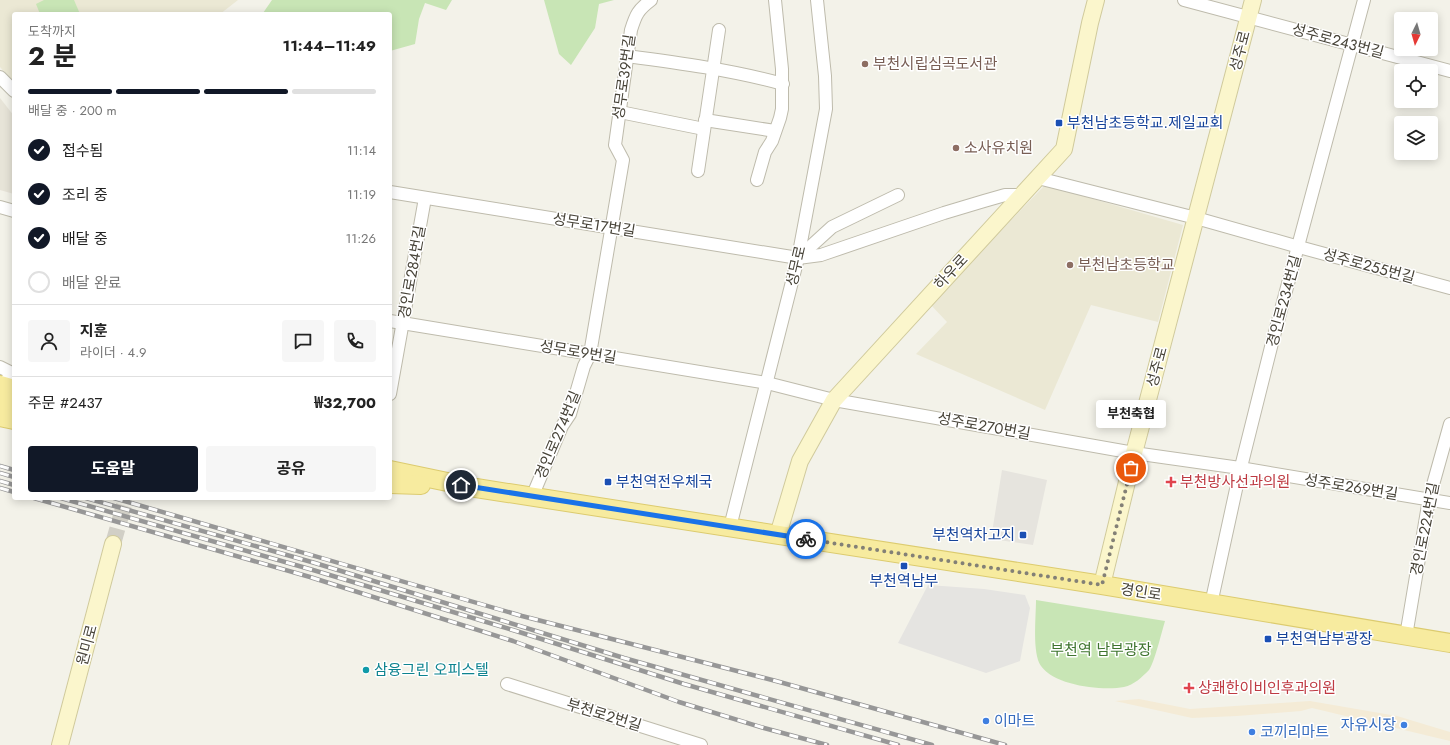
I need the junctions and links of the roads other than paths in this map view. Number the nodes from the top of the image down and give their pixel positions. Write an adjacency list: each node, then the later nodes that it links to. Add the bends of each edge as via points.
1 (651, 0): 11 (street, 성무로39번길, via 634,18)
2 (774, 0): 15 (street)
3 (817, 0): 33 (street, 성무로, via 826,109)
4 (1096, 0): 22 (street, 하우로, via 1064,150)
5 (1184, 0): 8 (street, 성주로243번길)
6 (1253, 0): 8 (street, 성주로)
7 (1364, 0): 10 (street, 경인로234번길)
8 (1249, 18): 10 (street, 성주로243번길); 30 (street, 성주로)
9 (719, 30): 12 (street)
10 (1352, 45): 13 (street, 성주로243번길); 32 (street, 경인로234번길)
11 (627, 56): 12 (street); 17 (street, 성무로39번길)
12 (713, 69): 15 (street, via 746,74); 18 (street)
13 (1450, 71)
14 (0, 76): 16 (street)
15 (783, 84): 19 (street, via 781,114)
16 (12, 89)
17 (620, 112): 18 (street); 20 (street, 성무로39번길, via 615,145)
18 (705, 125): 19 (street); 21 (street)
19 (775, 131): 23 (street, via 765,152)
20 (622, 160): 31 (street, 경인로274번길)
21 (698, 171)
22 (1038, 178): 26 (street, 하우로); 30 (street)
23 (757, 180)
24 (392, 192): 27 (street, 성무로17번길)
25 (898, 195): 33 (street, via 832,227)
26 (1022, 195): 33 (street, 성무로17번길, via 1005,195 828,253); 42 (street, 하우로)
27 (425, 198): 31 (street, 성무로17번길); 36 (street, 경인로284번길)
28 (0, 207): 29 (street)
29 (12, 210)
30 (1196, 218): 32 (street, 성주로255번길); 48 (street, 성주로)
31 (610, 228): 33 (street, 성무로17번길); 37 (street, 경인로274번길)
32 (1299, 247): 34 (street, 성주로255번길); 50 (street, 경인로234번길)
33 (798, 258): 40 (street, 성무로)
34 (1450, 288)
35 (392, 321): 36 (street, 성무로9번길)
36 (403, 323): 37 (street, 성무로9번길); 39 (street, 경인로284번길)
37 (590, 354): 40 (street, 성무로9번길); 55 (street, 경인로274번길, via 570,414 562,426)
38 (6, 381): 41 (main road)
39 (392, 383)
40 (767, 383): 42 (street, 성무로9번길); 58 (street, 성무로)
41 (12, 398)
42 (834, 400): 48 (street, 성주로270번길); 59 (street, 하우로, via 800,461)
43 (0, 404): 44 (street)
44 (12, 407)
45 (0, 417): 46 (main road)
46 (12, 420)
47 (1450, 424): 56 (street, 경인로224번길)
48 (1134, 453): 50 (street, 성주로269번길); 61 (street, 성주로)
49 (392, 461): 54 (main road, 경인로)
50 (1240, 468): 56 (street, 성주로269번길); 62 (street, 경인로234번길)
51 (392, 470): 54 (main road, 경인로)
52 (392, 477): 54 (street)
53 (392, 484): 54 (main road, 경인로)
54 (476, 488): 55 (main road, 경인로)
55 (532, 497): 58 (main road, 경인로)
56 (1429, 499): 57 (street, 성주로269번길); 63 (street, 경인로224번길)
57 (1450, 503)
58 (730, 527): 59 (main road, 경인로)
59 (778, 534): 61 (main road, 경인로)
60 (114, 544): 66 (street, 원미로)
61 (1102, 585): 62 (main road, 경인로)
62 (1212, 604): 63 (main road, 경인로)
63 (1406, 636): 64 (main road, 경인로)
64 (1450, 643)
65 (507, 684): 67 (street, 부천로2번길)
66 (60, 745)
67 (701, 745)

